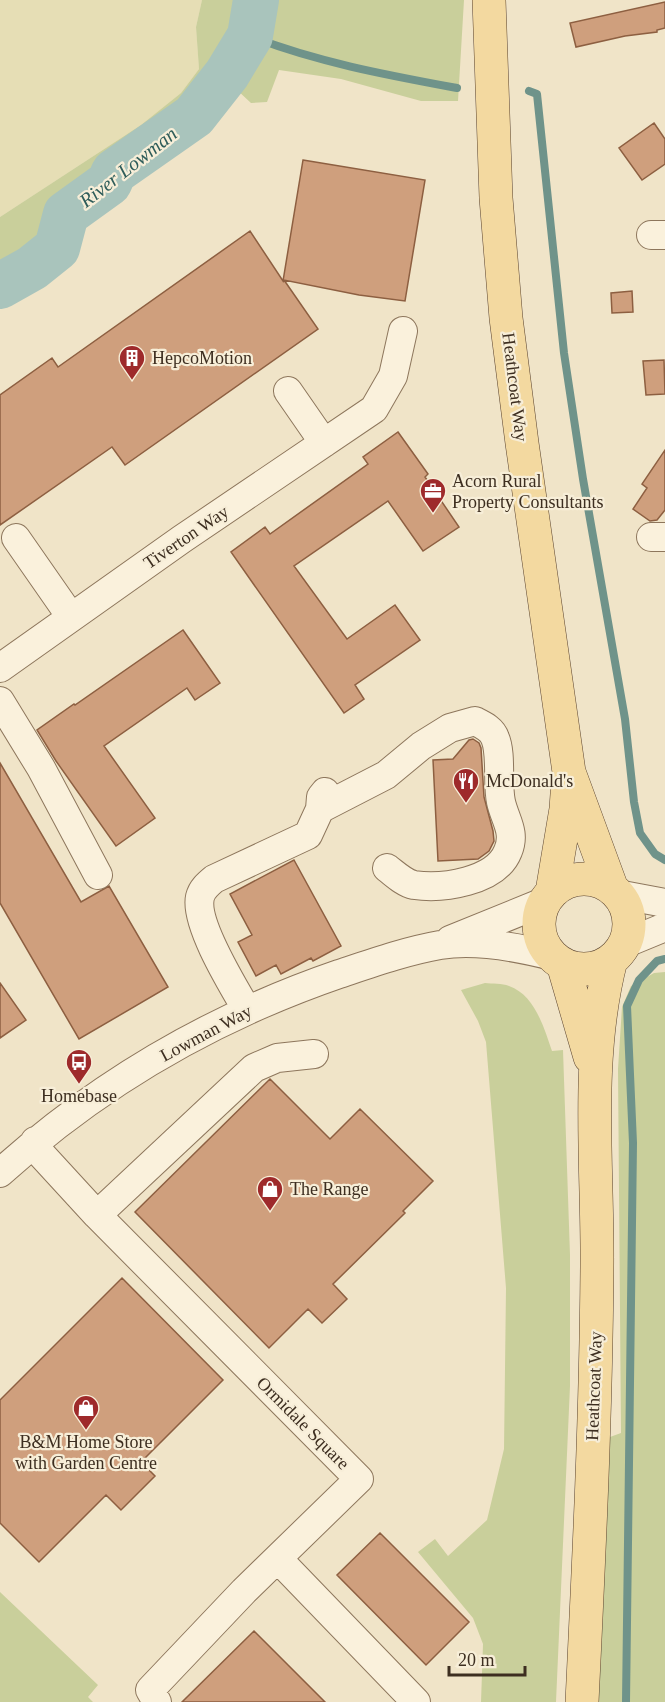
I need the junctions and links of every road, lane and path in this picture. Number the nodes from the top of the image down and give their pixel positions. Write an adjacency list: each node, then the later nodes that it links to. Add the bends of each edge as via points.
1 (489, 0): 9 (main road, Heathcoat Way, via 496,198 506,318)
2 (403, 331): 4 (street, Tiverton Way, via 393,376 374,409)
3 (288, 391): 4 (street)
4 (324, 442): 6 (street, Tiverton Way)
5 (16, 538): 6 (street)
6 (71, 618): 7 (street, Tiverton Way)
7 (0, 668)
8 (0, 701): 11 (street)
9 (569, 772): 12 (main road, Heathcoat Way); 13 (main road, Heathcoat Way)
10 (387, 868): 19 (street, via 412,885 461,884 501,863 511,839 501,804 496,739 489,729 475,721 450,728 386,776 320,809 308,835 204,887 200,910 211,942)
11 (98, 875)
12 (615, 891): 13 (main road, via 588,879 562,885); 14 (street); 17 (main road, via 629,918 628,932)
13 (549, 896): 16 (street, Lowman Way); 18 (main road, via 540,914 539,929 543,944)
14 (665, 903)
15 (665, 927): 17 (street)
16 (440, 945): 18 (street, Lowman Way, via 520,947); 19 (street, Lowman Way, via 365,965)
17 (617, 952): 18 (main road, via 600,966 588,969); 21 (main road, Heathcoat Way, via 602,995)
18 (558, 960): 21 (main road, Heathcoat Way)
19 (247, 1010): 22 (street, Lowman Way, via 134,1072)
20 (314, 1054): 24 (street, via 277,1058 254,1068)
21 (594, 1070): 28 (main road, Heathcoat Way, via 596,1372)
22 (35, 1141): 23 (street, Lowman Way); 24 (street, Ormidale Square, via 41,1154)
23 (0, 1173)
24 (97, 1215): 25 (street, Ormidale Square, via 359,1479)
25 (278, 1559): 26 (street, Ormidale Square, via 150,1690); 27 (street)
26 (157, 1702)
27 (416, 1702)
28 (582, 1702)

